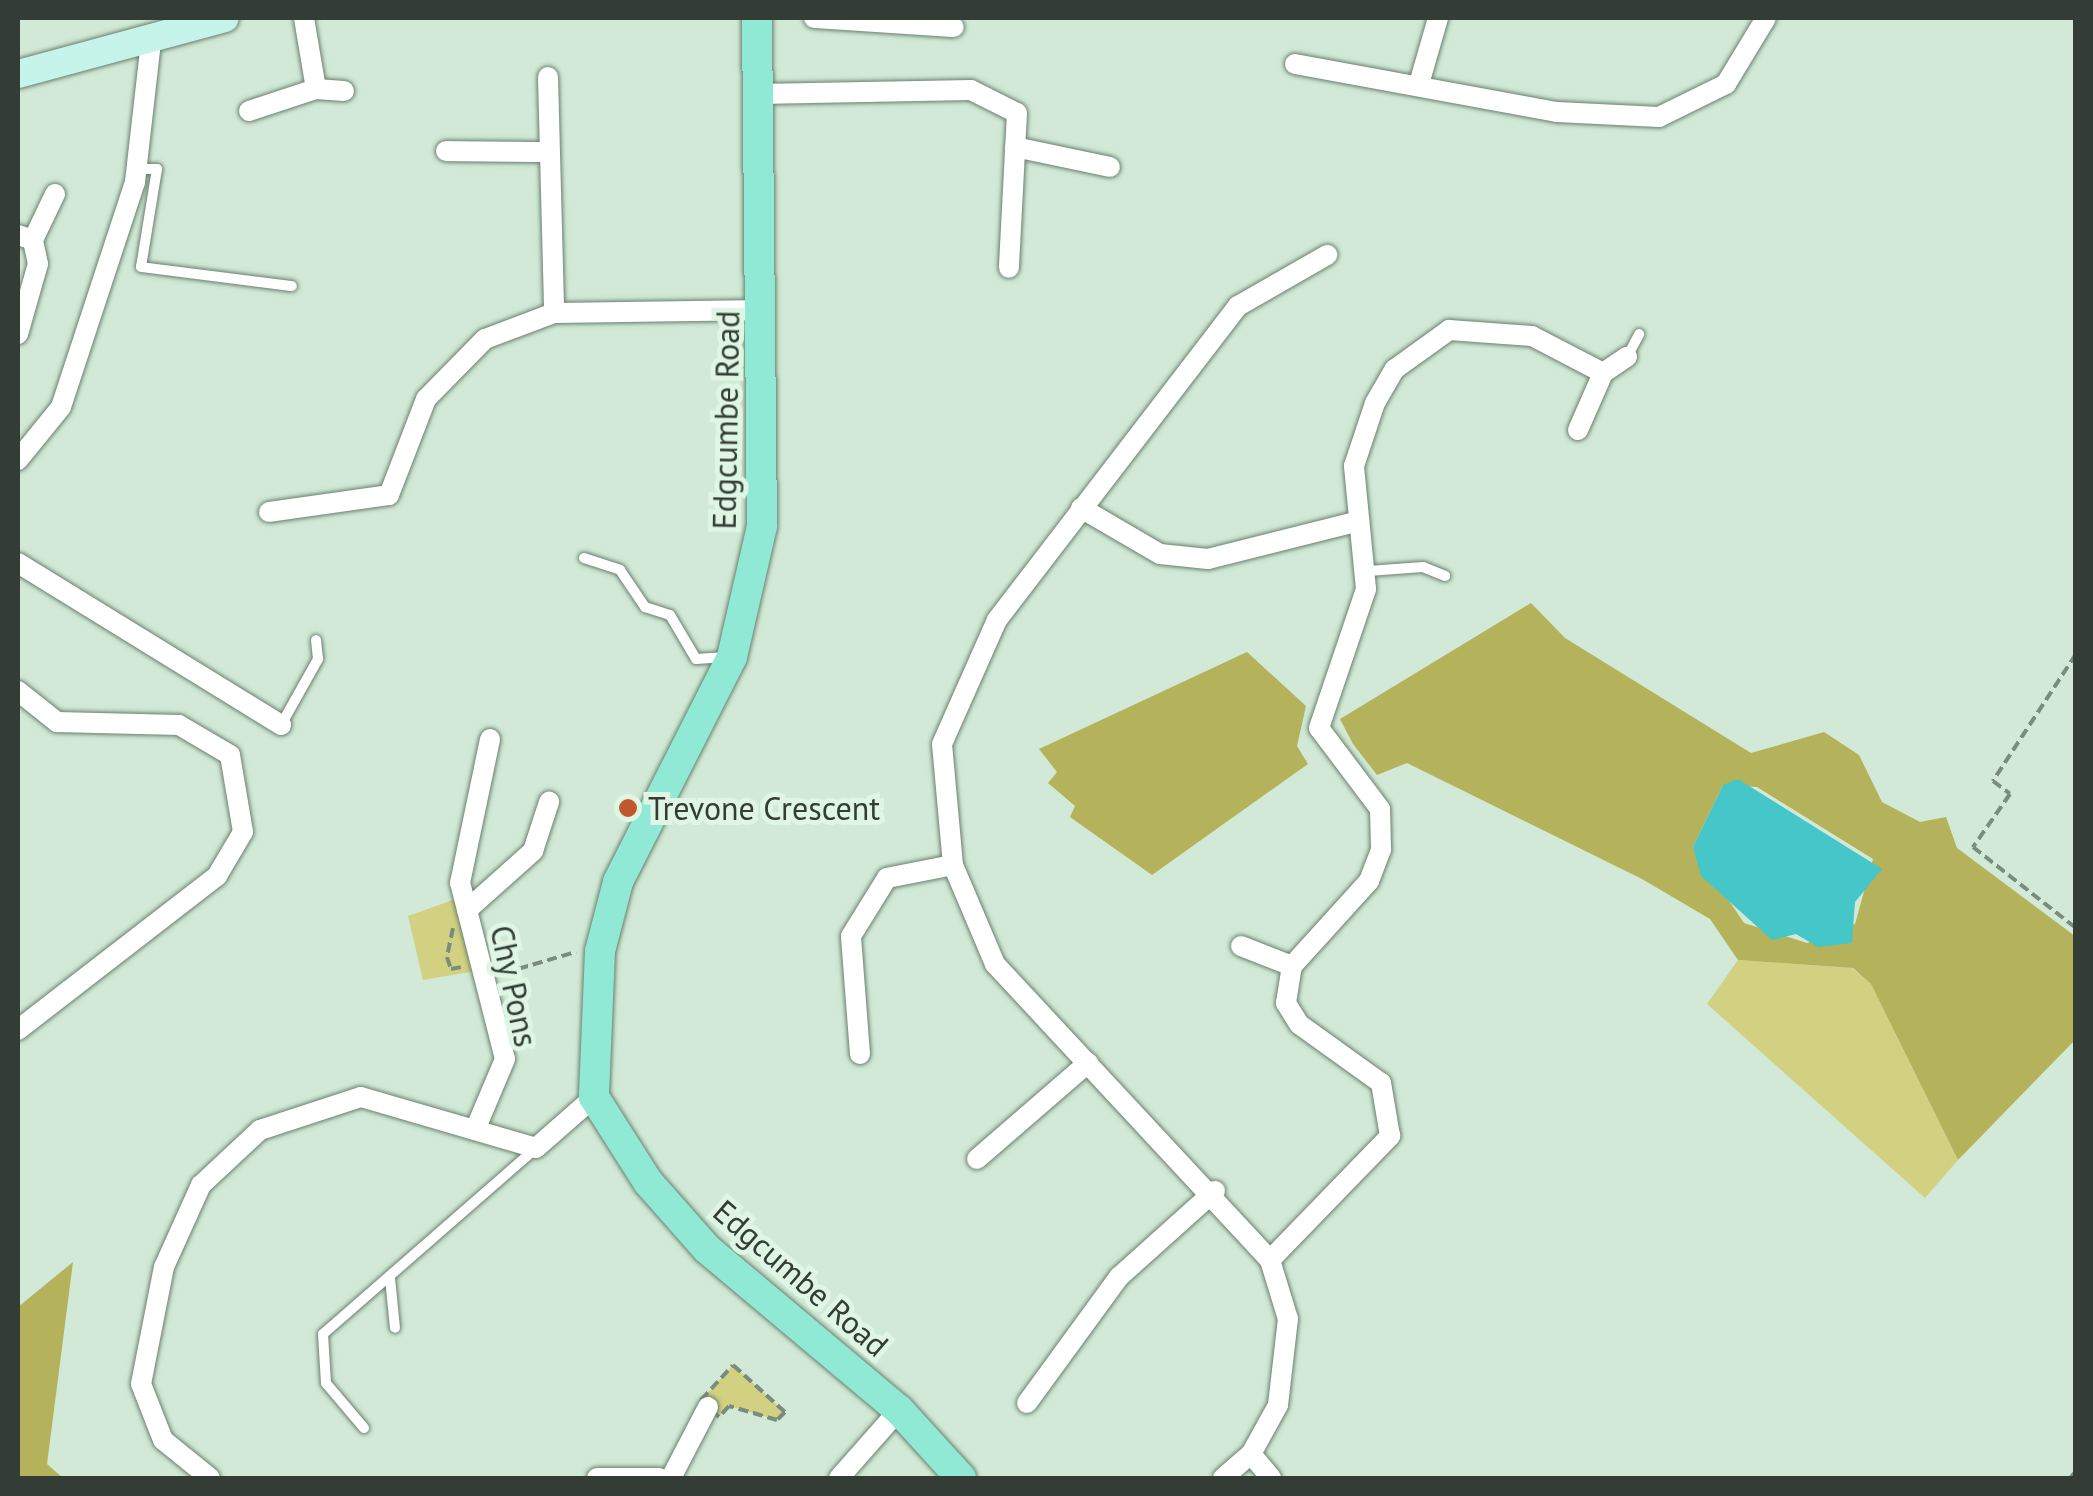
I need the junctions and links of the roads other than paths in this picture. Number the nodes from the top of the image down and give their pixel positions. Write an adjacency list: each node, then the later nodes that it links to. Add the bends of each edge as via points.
1 (225, 18): 8 (main road)
2 (304, 18): 13 (street)
3 (757, 18): 15 (main road, Edgcumbe Road)
4 (814, 18): 7 (street)
5 (1438, 18): 12 (street)
6 (1766, 18): 12 (street, via 1726,84 1659,117 1557,112)
7 (954, 27)
8 (164, 32): 10 (main road); 21 (street)
9 (1295, 64): 12 (street)
10 (18, 74)
11 (548, 77): 19 (street)
12 (1419, 84)
13 (316, 89): 14 (street); 16 (street)
14 (344, 91)
15 (758, 94): 17 (street, via 971,90 1017,113); 27 (main road, Edgcumbe Road)
16 (249, 111)
17 (1015, 148): 20 (street); 25 (street)
18 (446, 151): 19 (street)
19 (550, 152): 28 (street)
20 (1110, 167)
21 (137, 169): 26 (lane, via 156,170 141,267); 34 (street, via 61,408)
22 (55, 194): 23 (street)
23 (25, 238): 29 (street, via 38,264)
24 (1327, 255): 35 (street, via 1238,306)
25 (1009, 268)
26 (292, 286)
27 (764, 310): 28 (street); 43 (main road, Edgcumbe Road, via 764,508)
28 (554, 313): 36 (street, via 485,339 426,399 389,496)
29 (18, 334)
30 (1639, 334): 31 (lane)
31 (1627, 357): 32 (street)
32 (1603, 373): 33 (street); 37 (street, via 1532,336 1495,328 1449,330 1414,351 1374,402 1354,466)
33 (1578, 430)
34 (18, 460)
35 (1081, 508): 37 (street, via 1160,554 1208,559); 48 (street, via 997,620 942,744)
36 (269, 512)
37 (1359, 521): 40 (street)
38 (584, 558): 43 (lane, via 620,570 645,607 670,615 696,660)
39 (18, 563): 45 (street)
40 (1368, 572): 41 (lane, via 1423,567); 51 (street, via 1319,728 1380,808 1381,850 1370,881)
41 (1445, 576)
42 (316, 640): 45 (lane, via 318,659)
43 (732, 657): 55 (main road, Edgcumbe Road, via 618,882 600,951)
44 (21, 701): 52 (street, via 57,722 179,725 230,755 243,832 217,876)
45 (280, 725)
46 (490, 738): 49 (street, Chy Pons, via 468,817 460,883)
47 (549, 802): 49 (street, Chy Pons, via 532,850)
48 (954, 866): 53 (street, via 887,878 851,936); 54 (street, via 995,964)
49 (467, 910): 56 (street, Chy Pons, via 505,1059)
50 (1241, 946): 51 (street)
51 (1292, 966): 60 (street, via 1286,1002 1300,1024 1382,1083 1390,1136)
52 (18, 1030)
53 (860, 1054)
54 (1088, 1063): 58 (street); 59 (street)
55 (594, 1098): 57 (street); 65 (main road, Edgcumbe Road, via 648,1182 707,1250)
56 (475, 1130): 57 (street); 68 (street, via 361,1097 260,1130 201,1184 164,1267 141,1384 164,1440)
57 (536, 1148): 61 (lane)
58 (977, 1159)
59 (1214, 1191): 60 (street); 63 (street, via 1118,1277)
60 (1270, 1260): 67 (street, via 1288,1319 1287,1355 1278,1405)
61 (390, 1278): 62 (lane); 66 (lane, via 334,1319 319,1349 326,1384)
62 (395, 1328)
63 (1027, 1403)
64 (708, 1407): 71 (street)
65 (899, 1410): 72 (street); 73 (main road, Edgcumbe Road)
66 (364, 1428)
67 (1250, 1454): 74 (street); 75 (street)
68 (210, 1478)
69 (597, 1478): 70 (street)
70 (659, 1478)
71 (670, 1478)
72 (839, 1478)
73 (961, 1478)
74 (1223, 1478)
75 (1271, 1478)

